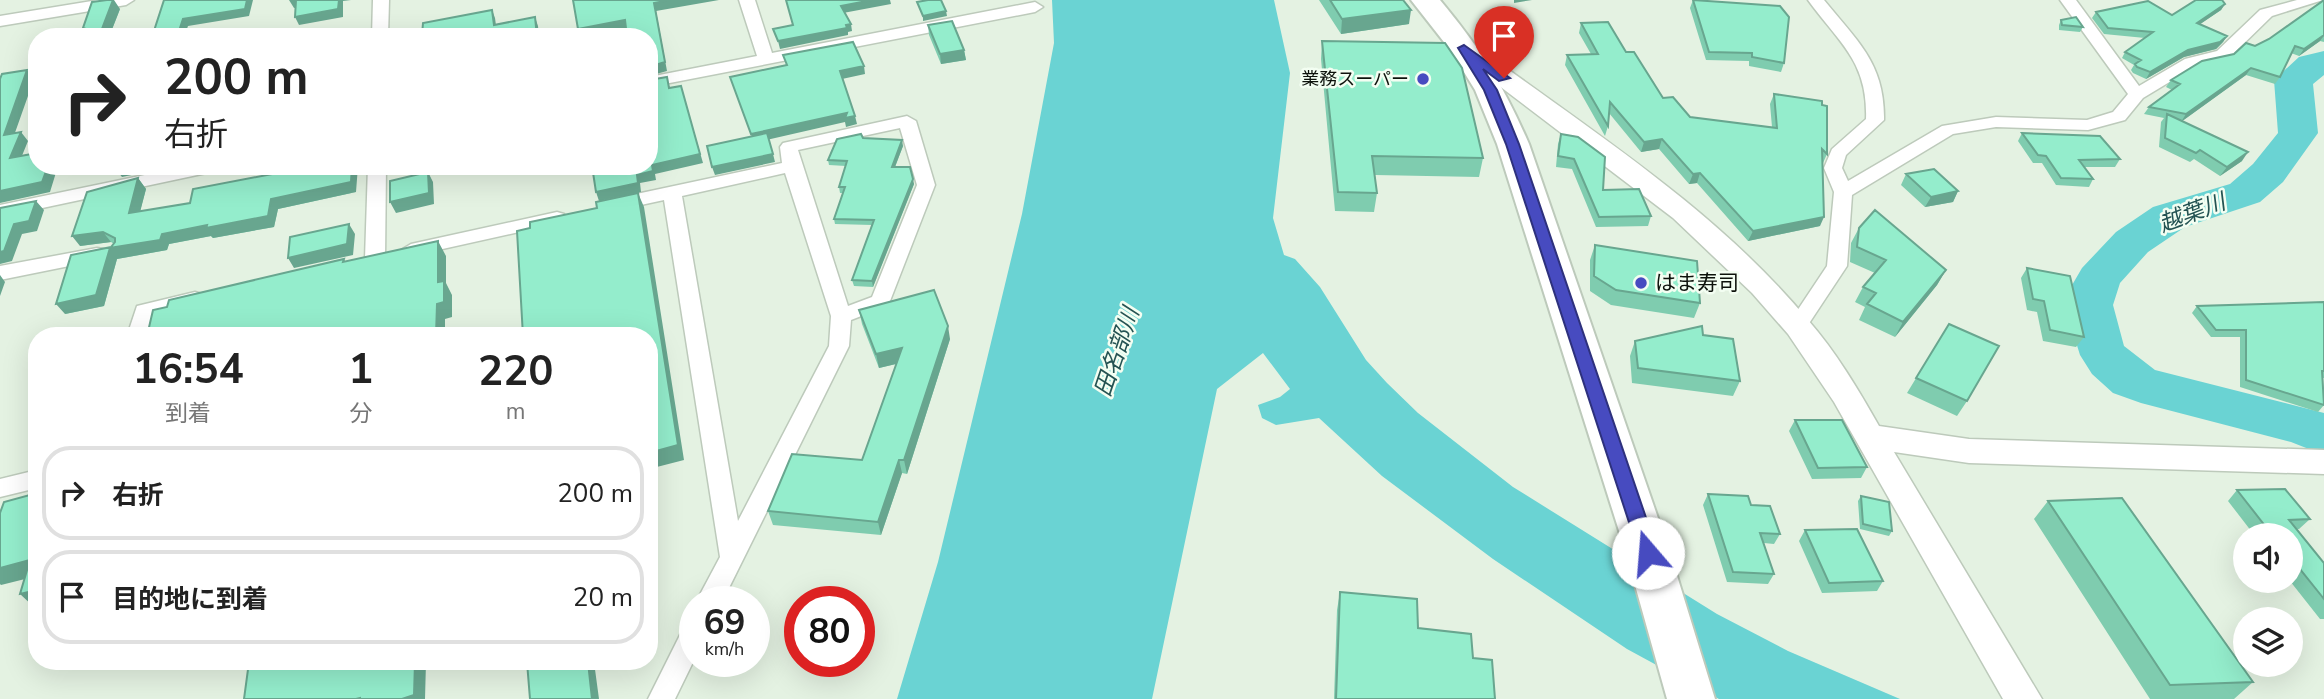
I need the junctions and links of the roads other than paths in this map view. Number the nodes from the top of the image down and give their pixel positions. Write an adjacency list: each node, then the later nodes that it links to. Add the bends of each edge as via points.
1 (4, 0): 10 (street)
2 (126, 0): 11 (street)
3 (381, 0): 12 (street)
4 (747, 0): 14 (street)
5 (1425, 0): 13 (highway)
6 (1816, 0): 21 (street, via 1872,72 1877,98 1875,120 1838,153 1833,168)
7 (2068, 0): 16 (street)
8 (2315, 0): 16 (street, via 2266,13 2223,55 2191,62)
9 (1035, 7): 14 (street)
10 (0, 8)
11 (0, 21)
12 (380, 28)
13 (1464, 48): 27 (street, via 1673,206 1734,258); 37 (highway, via 1490,90 1513,144)
14 (766, 60): 15 (street)
15 (658, 80)
16 (2137, 94): 21 (street, via 2119,116 2088,125 1996,122 1948,130)
17 (792, 166): 20 (street); 26 (street); 26 (street, via 789,148 907,121 926,185 880,301)
18 (173, 175): 22 (street)
19 (376, 175): 20 (street, via 368,260)
20 (672, 192): 33 (street)
21 (1843, 192): 27 (street, via 1837,266)
22 (0, 211)
23 (111, 251): 24 (street)
24 (0, 273)
25 (212, 296): 28 (street, via 144,311)
26 (841, 316): 33 (street, via 839,346)
27 (1797, 326): 29 (street)
28 (140, 327)
29 (1872, 438): 30 (street, via 1969,452); 38 (street)
30 (2324, 462)
31 (28, 482): 32 (street)
32 (0, 488)
33 (732, 558): 34 (street)
34 (717, 586)
35 (679, 663): 36 (street)
36 (661, 699)
37 (1692, 699)
38 (2023, 699)

